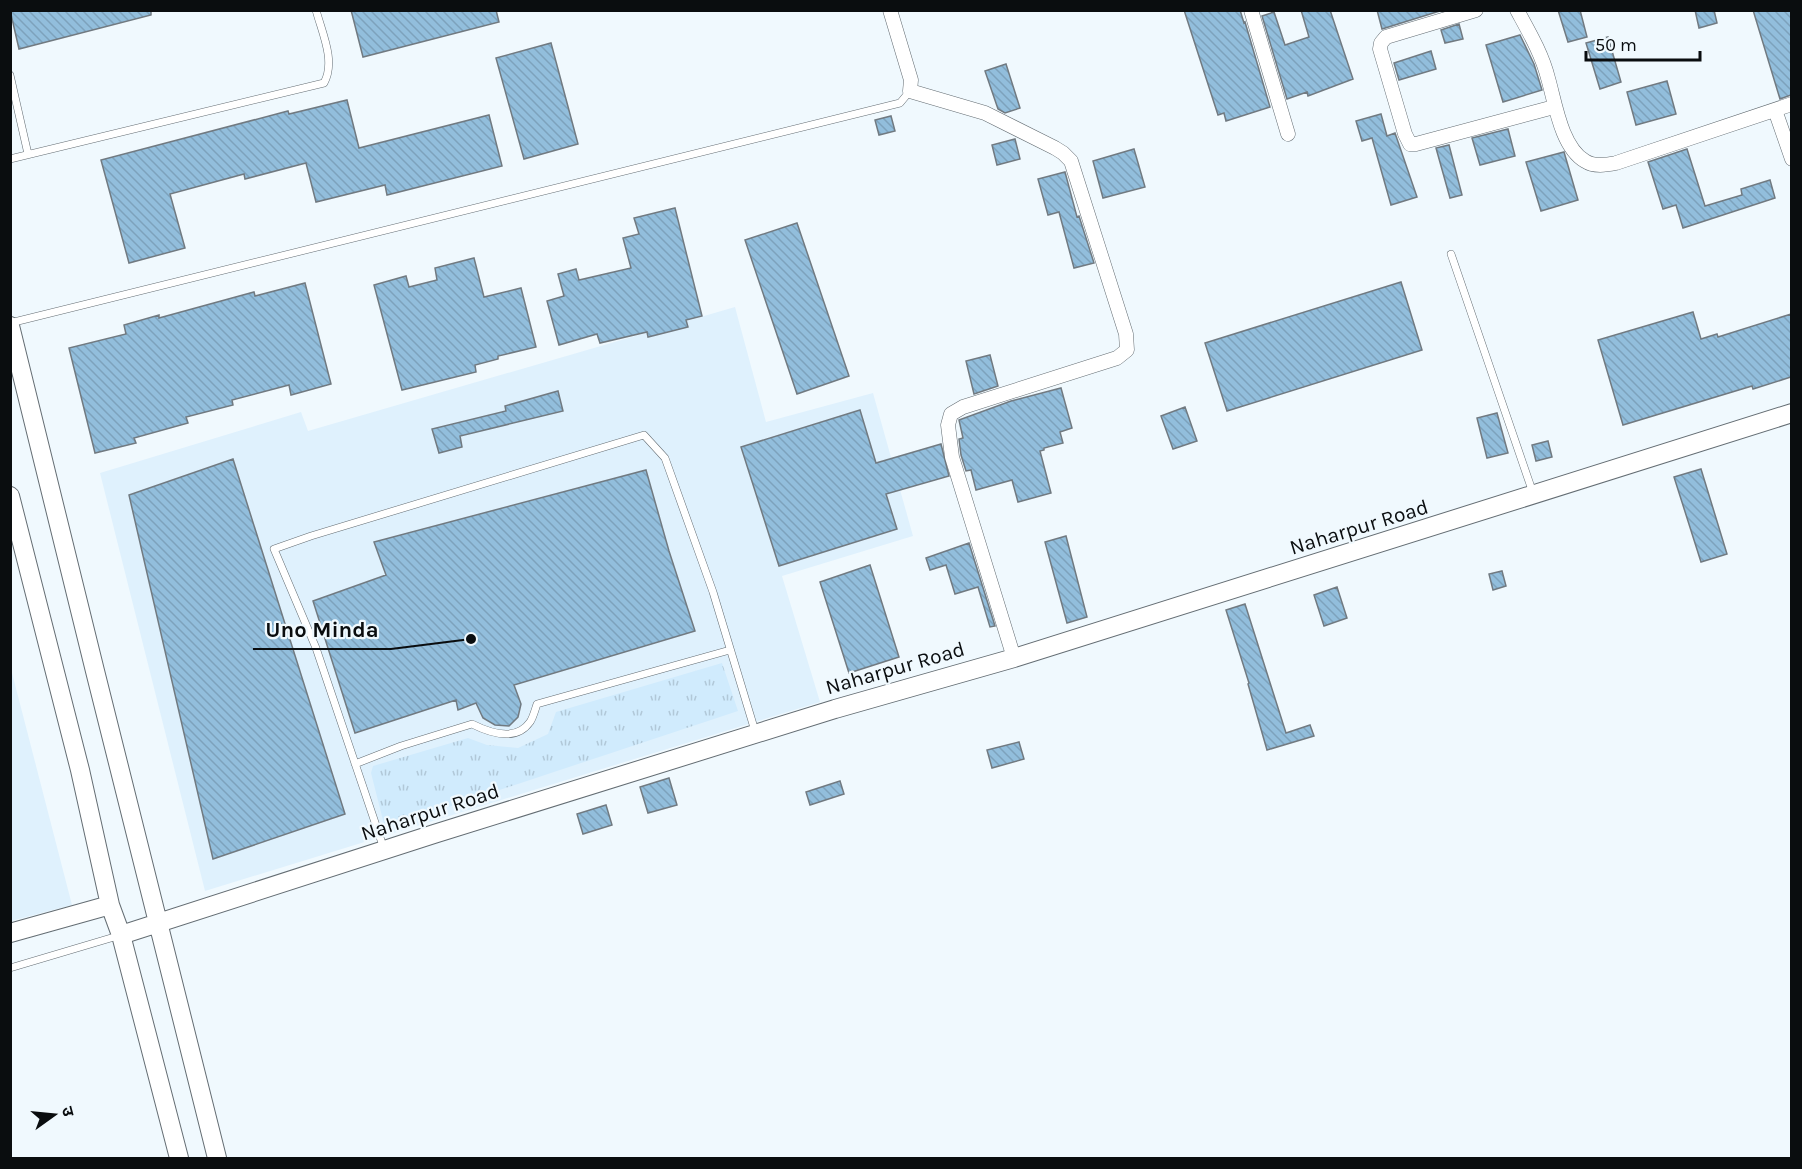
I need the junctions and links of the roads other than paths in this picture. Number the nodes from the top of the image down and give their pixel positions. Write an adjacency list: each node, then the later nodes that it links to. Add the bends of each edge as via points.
1 (316, 10): 12 (lane, via 329,58 330,73 324,83)
2 (890, 10): 7 (street, via 911,80)
3 (1251, 10): 11 (street)
4 (1476, 10): 9 (street, via 1380,43 1410,144)
5 (1517, 10): 9 (street, via 1536,46)
6 (10, 75): 12 (lane)
7 (910, 92): 16 (lane, via 900,103); 21 (street, via 985,113 1055,148 1071,161 1126,334 1127,350 1117,358 951,414 948,425 952,457)
8 (1791, 104): 10 (street)
9 (1554, 107): 10 (street, via 1574,152 1585,161 1600,165)
10 (1775, 110): 14 (street)
11 (1288, 134)
12 (28, 154): 13 (lane)
13 (10, 159)
14 (1791, 159)
15 (1451, 254): 19 (lane)
16 (10, 324): 26 (street)
17 (1791, 413): 19 (street, Naharpur Road)
18 (10, 496): 25 (street)
19 (1534, 496): 21 (street, Naharpur Road)
20 (730, 650): 22 (lane); 23 (lane, via 537,704 530,722 506,735 472,724); 23 (lane, via 665,458 644,435 617,442 274,549 316,648)
21 (1014, 658): 22 (street, Naharpur Road)
22 (756, 734): 24 (street, Naharpur Road)
23 (355, 764): 24 (lane)
24 (384, 850): 26 (street, Naharpur Road)
25 (110, 905): 27 (street); 28 (street)
26 (159, 922): 28 (street, Naharpur Road); 31 (street)
27 (10, 933)
28 (121, 935): 29 (lane, Naharpur Road); 30 (street)
29 (10, 968)
30 (179, 1158)
31 (218, 1158)

